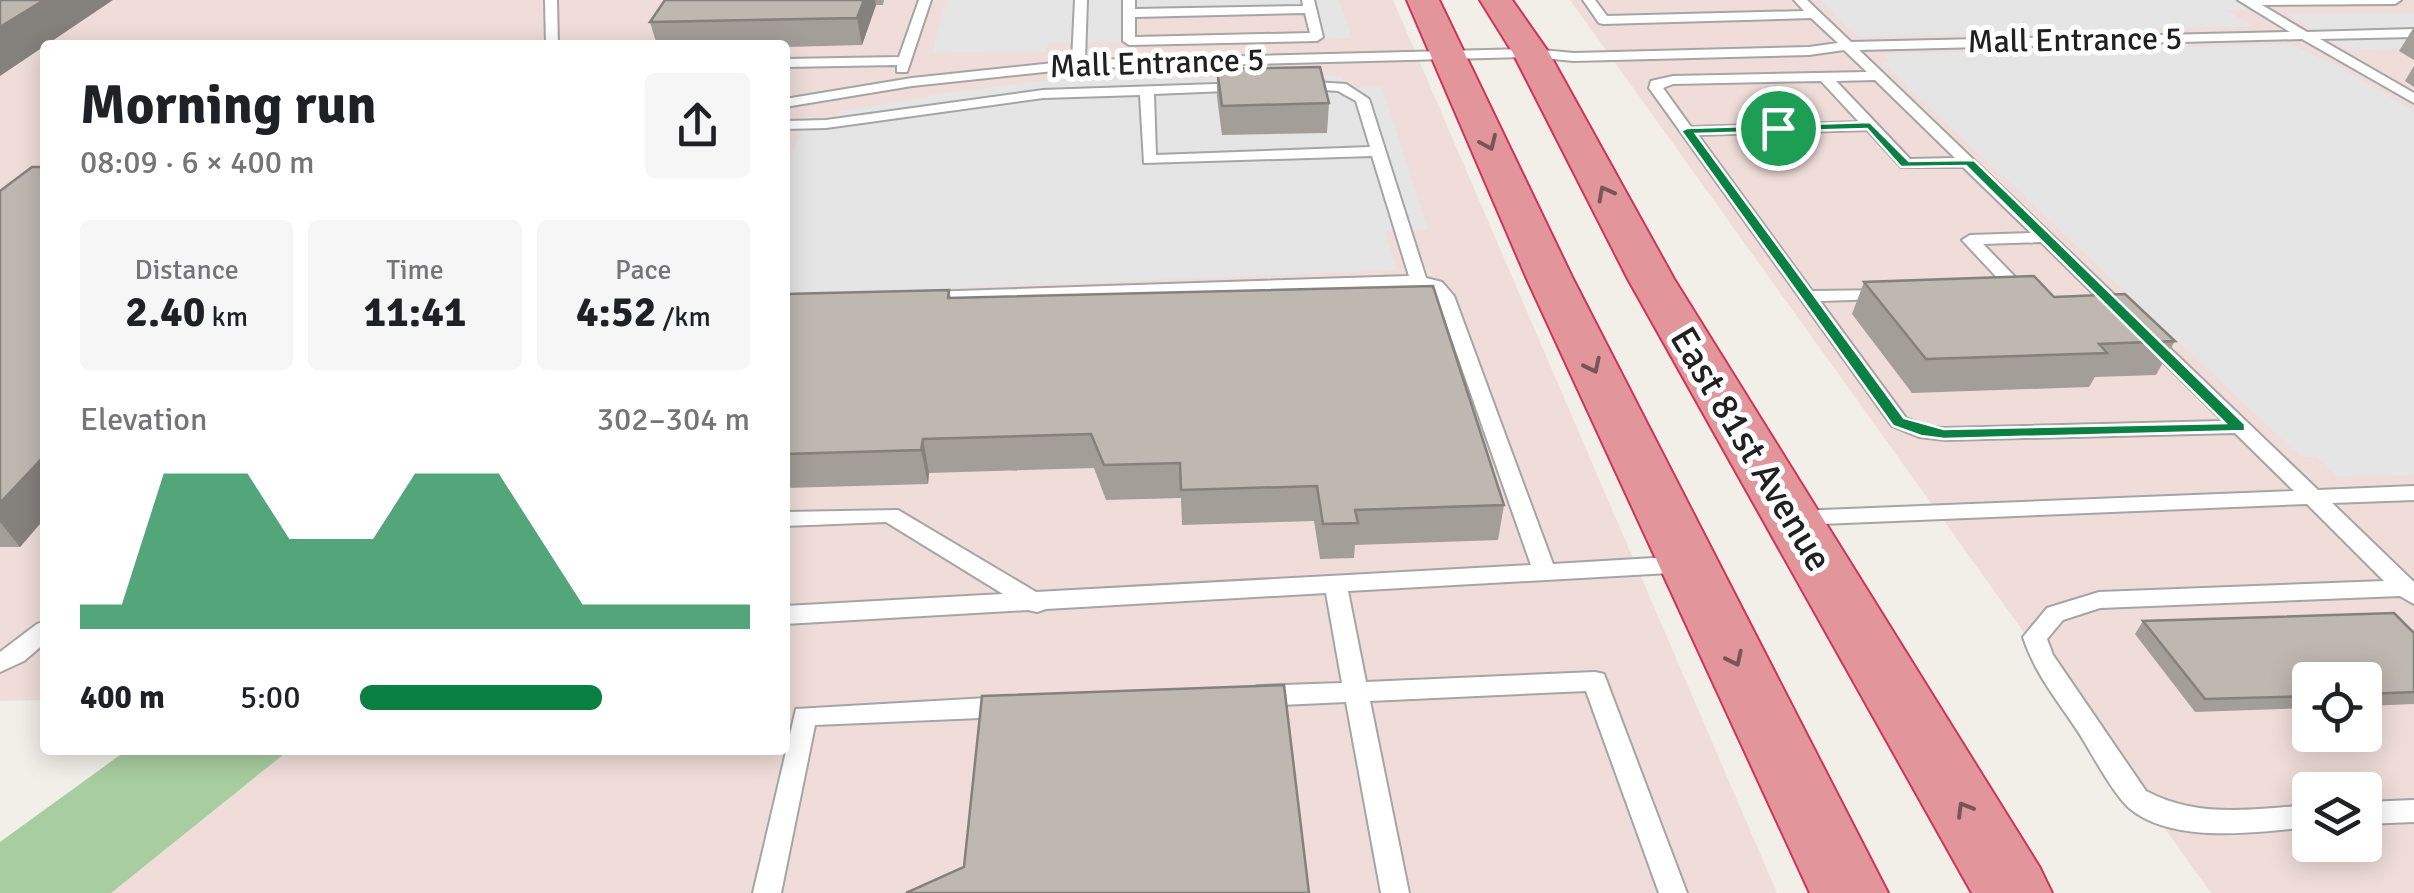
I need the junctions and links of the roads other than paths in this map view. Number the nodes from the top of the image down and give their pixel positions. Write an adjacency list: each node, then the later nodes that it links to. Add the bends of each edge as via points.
1 (551, 0): 17 (lane)
2 (925, 0): 21 (lane)
3 (1081, 0): 23 (lane)
4 (1423, 0): 20 (highway)
5 (1496, 0): 19 (highway, East 81st Avenue)
6 (1589, 0): 14 (lane, via 1603,20)
7 (1746, 0): 14 (lane)
8 (1800, 0): 13 (lane)
9 (2394, 0): 10 (lane)
10 (2246, 1): 16 (lane)
11 (1309, 5): 12 (lane); 12 (lane, via 1318,38 1129,41)
12 (1129, 6)
13 (1814, 14): 14 (lane); 18 (lane)
14 (1762, 16)
15 (2414, 32): 16 (lane, Mall Entrance 5)
16 (2303, 34): 18 (lane, Mall Entrance 5); 31 (lane)
17 (552, 40)
18 (1847, 46): 19 (lane, Mall Entrance 5); 24 (lane)
19 (1531, 53): 20 (lane, Mall Entrance 5); 47 (highway, East 81st Avenue, one-way to 19, via 1651,279)
20 (1448, 55): 23 (lane, Mall Entrance 5); 49 (highway, one-way to 49)
21 (905, 61): 22 (lane); 26 (lane)
22 (790, 63)
23 (1079, 64): 26 (lane, Mall Entrance 5); 30 (lane)
24 (1878, 76): 25 (lane); 37 (lane)
25 (1824, 77): 33 (lane); 35 (lane, via 1656,84)
26 (898, 84): 32 (lane, Mall Entrance 5)
27 (1265, 86): 29 (lane)
28 (1285, 86): 36 (lane, via 1324,84 1355,93)
29 (1148, 90): 30 (lane); 36 (lane, via 1149,160)
30 (1078, 93): 34 (lane, via 1000,97)
31 (2414, 99)
32 (792, 102)
33 (1870, 126): 35 (lane); 37 (lane, via 1906,164)
34 (790, 128)
35 (1687, 131): 42 (lane)
36 (1379, 152): 39 (lane)
37 (1969, 162): 38 (lane)
38 (2046, 238): 40 (lane, via 1970,240 2012,284 2008,290); 44 (lane)
39 (1419, 281): 43 (lane); 50 (lane, via 1445,296)
40 (1972, 291)
41 (1898, 294): 42 (lane)
42 (1808, 296): 44 (lane, via 1898,422 1910,428 1944,434)
43 (915, 298)
44 (2239, 427): 46 (lane)
45 (2414, 493): 46 (lane)
46 (2312, 498): 47 (lane); 52 (lane)
47 (1792, 518): 68 (highway, East 81st Avenue, one-way to 47)
48 (790, 519): 53 (lane, via 890,515)
49 (1689, 564): 50 (lane); 67 (highway, one-way to 67)
50 (1545, 573): 51 (lane)
51 (1336, 586): 53 (lane); 58 (lane)
52 (2410, 592): 63 (lane, via 2099,600 2055,614 2035,637 2042,658 2146,805 2201,822)
53 (1037, 604): 54 (lane)
54 (790, 615)
55 (40, 634): 57 (lane)
56 (40, 655): 57 (lane)
57 (8, 659)
58 (1356, 692): 59 (lane); 65 (lane); 66 (lane, via 1595,681)
59 (1238, 696)
60 (1022, 706): 64 (lane, via 805,716)
61 (2414, 811): 62 (lane)
62 (2382, 812)
63 (2292, 817)
64 (767, 893)
65 (1396, 893)
66 (1672, 893)
67 (1849, 893)
68 (2013, 893)

